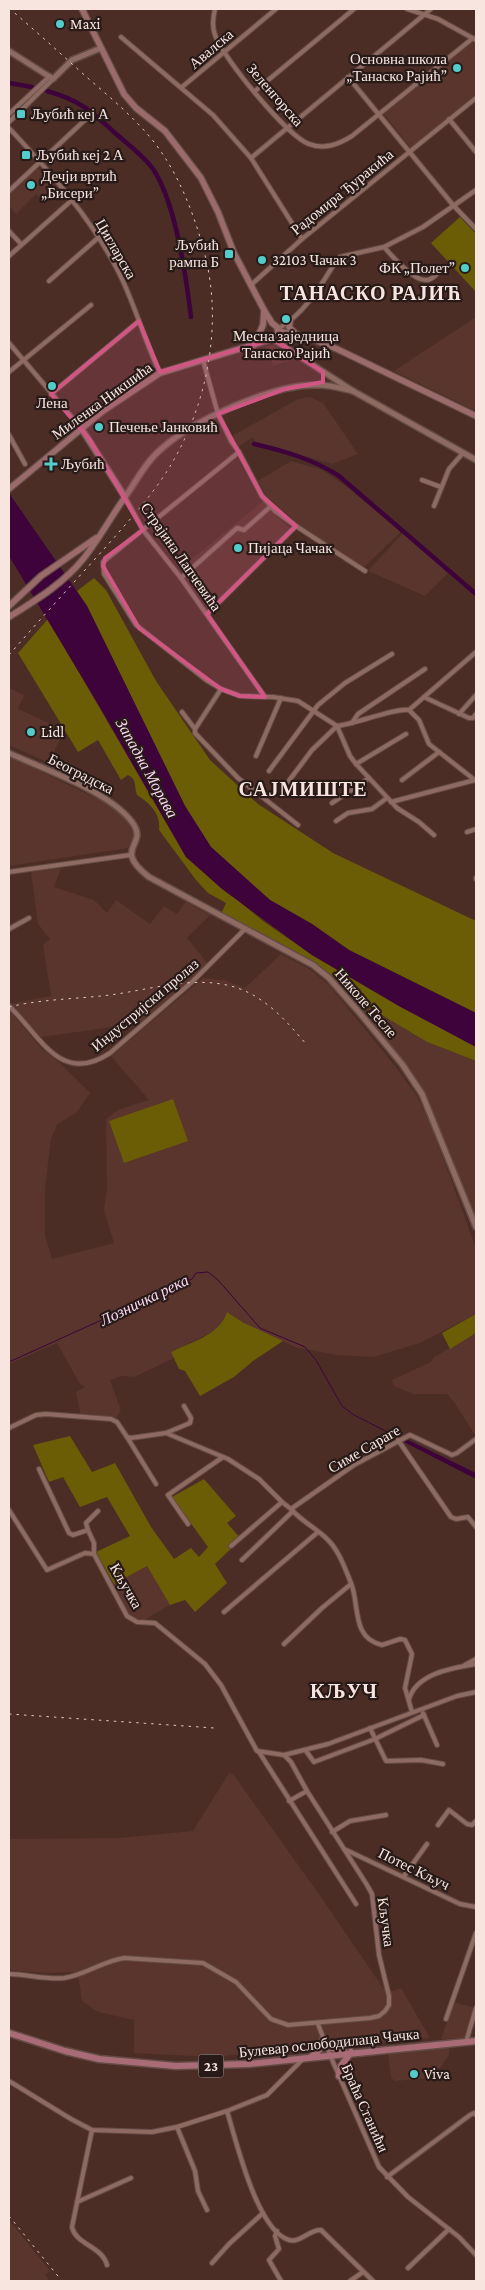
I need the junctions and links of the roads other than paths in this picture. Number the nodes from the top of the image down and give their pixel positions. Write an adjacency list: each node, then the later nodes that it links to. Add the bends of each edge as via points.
1 (82, 9): 10 (main road)
2 (215, 9): 12 (street, Зеленгорска, via 214,33)
3 (276, 9): 12 (street, Авалска)
4 (354, 9): 16 (street)
5 (407, 9): 7 (street)
6 (431, 9): 7 (street)
7 (424, 14): 9 (street); 13 (street)
8 (121, 36): 15 (street)
9 (474, 39): 19 (street, Зеленгорска)
10 (100, 48): 14 (street, via 72,60); 42 (main road, via 127,98 165,131 201,178)
11 (9, 51): 14 (street)
12 (224, 53): 15 (street, Авалска); 16 (street, Зеленгорска)
13 (348, 77): 19 (street); 24 (street)
14 (52, 78): 18 (street); 22 (street)
15 (182, 87): 27 (street, via 213,115)
16 (255, 91): 24 (street, Зеленгорска)
17 (476, 98): 21 (street, Радомира Ђуракића)
18 (9, 114)
19 (379, 114): 24 (street, Зеленгорска, via 352,136 332,146 309,144); 25 (street)
20 (86, 119): 28 (street)
21 (449, 120): 25 (street, Радомира Ђуракића); 26 (street)
22 (9, 122)
23 (9, 128): 28 (street, Цигларска)
24 (287, 128): 27 (street)
25 (410, 152): 32 (street); 36 (street, Радомира Ђуракића)
26 (476, 152)
27 (251, 158): 36 (street)
28 (40, 162): 30 (street); 31 (street, Цигларска)
29 (476, 190): 32 (street)
30 (9, 192)
31 (72, 200): 35 (street, Цигларска); 37 (street)
32 (453, 205): 33 (street); 38 (street, via 423,227)
33 (476, 228)
34 (9, 231): 37 (street)
35 (99, 237): 41 (street); 45 (street, Цигларска, via 122,279)
36 (302, 240): 42 (street, Радомира Ђуракића)
37 (21, 244): 39 (street)
38 (384, 247): 40 (street, via 423,280); 46 (street, via 340,257 311,300)
39 (9, 256)
40 (437, 274)
41 (49, 281)
42 (251, 284): 44 (main road)
43 (91, 305): 54 (street)
44 (264, 310): 47 (main road); 48 (main road)
45 (139, 321): 57 (street, Цигларска); 61 (street)
46 (290, 322): 49 (street); 50 (main road, via 291,330)
47 (272, 323): 48 (main road); 49 (main road)
48 (262, 328): 51 (main road, via 262,336); 53 (main road)
49 (278, 330): 50 (main road); 51 (main road)
50 (299, 336): 51 (main road, Миленка Никшића); 63 (main road, via 337,349)
51 (272, 339): 53 (main road, Миленка Никшића); 58 (street)
52 (9, 343): 54 (street)
53 (254, 345): 55 (main road, Миленка Никшића)
54 (23, 360): 56 (street); 61 (street)
55 (203, 360): 57 (main road, Миленка Никшића); 62 (street)
56 (9, 372)
57 (160, 372): 64 (main road, Миленка Никшића)
58 (323, 372): 59 (street, via 324,379); 60 (street)
59 (319, 385): 60 (street); 62 (street, via 285,389)
60 (353, 391): 67 (street)
61 (51, 394): 64 (street)
62 (218, 414): 66 (street, via 230,441); 73 (street, via 157,452)
63 (476, 416)
64 (81, 428): 72 (main road, Миленка Никшића); 73 (main road, Страјина Лапчевића)
65 (9, 435): 69 (street)
66 (239, 452): 75 (street); 77 (street)
67 (463, 453): 68 (street); 71 (street, via 449,469)
68 (476, 460)
69 (25, 464)
70 (422, 480): 71 (street)
71 (441, 487): 74 (street)
72 (9, 489)
73 (125, 497): 77 (street, Страјина Лапчевића); 78 (main road)
74 (434, 506)
75 (270, 507): 76 (street); 80 (street, via 244,530 237,528)
76 (296, 526): 79 (street); 82 (street)
77 (143, 530): 80 (street, Страјина Лапчевића); 87 (street, via 105,558 104,574 136,625)
78 (89, 545): 81 (main road, via 41,576); 83 (main road, via 84,558 58,584)
79 (365, 571)
80 (181, 578): 82 (street, Страјина Лапчевића)
81 (9, 606)
82 (206, 614): 89 (street, Страјина Лапчевића)
83 (9, 617)
84 (476, 652): 90 (street)
85 (392, 654): 92 (street, via 345,683)
86 (424, 669): 97 (street, via 358,714)
87 (221, 689): 89 (street, via 240,696); 99 (street)
88 (476, 695): 95 (street)
89 (265, 697): 91 (street)
90 (424, 697): 93 (street); 95 (street)
91 (281, 698): 92 (street, via 298,701); 103 (street)
92 (313, 710): 98 (street); 105 (street)
93 (409, 710): 97 (street); 101 (street, via 419,720 426,740)
94 (182, 712): 99 (street)
95 (459, 714): 96 (street, via 471,719)
96 (476, 714)
97 (352, 723): 98 (street)
98 (337, 726): 104 (street); 109 (street, via 312,750)
99 (194, 729): 114 (street, via 238,778)
100 (406, 734): 104 (street)
101 (438, 752): 107 (street); 108 (street)
102 (9, 753): 118 (street, Београдска, via 105,798 120,810 136,827 137,836)
103 (256, 756)
104 (356, 764): 106 (street)
105 (269, 771)
106 (369, 778): 110 (street); 112 (street)
107 (402, 780)
108 (476, 781): 111 (street)
109 (285, 786)
110 (387, 798): 111 (street); 113 (street, via 372,809 348,813)
111 (391, 802): 117 (street)
112 (332, 803)
113 (336, 821)
114 (298, 825)
115 (476, 828): 116 (street)
116 (467, 832)
117 (434, 835)
118 (130, 855): 119 (street); 122 (street, Николе Тесле, via 136,867 149,877)
119 (9, 872)
120 (29, 918): 121 (street)
121 (9, 929)
122 (245, 929): 123 (street, Индустријски пролаз, via 194,981 98,1061 71,1063 52,1054); 124 (street, Николе Тесле, via 322,972 402,1064 422,1094)
123 (9, 1006)
124 (476, 1227)
125 (184, 1406): 127 (street, via 191,1418 190,1423)
126 (9, 1428): 128 (street, via 36,1414 111,1419)
127 (166, 1433): 128 (street); 131 (street)
128 (127, 1437): 133 (street)
129 (476, 1439): 130 (street, Симе Сараге, via 452,1455 410,1435)
130 (398, 1440): 136 (street, Симе Сараге, via 354,1465); 139 (street, via 451,1517 468,1517)
131 (223, 1457): 134 (street, via 252,1473); 138 (street, via 168,1495)
132 (39, 1469): 140 (street, via 69,1533 73,1535)
133 (156, 1484)
134 (282, 1502): 136 (street); 142 (street)
135 (9, 1510): 143 (street, Кључка, via 47,1570 84,1554)
136 (292, 1510): 141 (street); 144 (street, Симе Сараге)
137 (98, 1511): 140 (street, via 86,1522)
138 (188, 1524)
139 (476, 1527)
140 (88, 1530): 143 (street, via 94,1543)
141 (318, 1532): 145 (street, via 336,1549); 146 (street)
142 (231, 1546)
143 (94, 1554): 162 (street, Кључка, via 127,1616 137,1622 155,1622 205,1664)
144 (242, 1560)
145 (351, 1584): 147 (street); 151 (street, via 356,1618 369,1639 382,1645 403,1639 411,1651)
146 (224, 1612)
147 (284, 1644)
148 (476, 1657): 150 (street)
149 (476, 1664): 150 (street)
150 (464, 1666): 152 (street, via 426,1678)
151 (405, 1683): 152 (street); 154 (street)
152 (414, 1687): 154 (street)
153 (476, 1692): 155 (street)
154 (408, 1700): 156 (street)
155 (420, 1709): 156 (street); 157 (street)
156 (412, 1712): 158 (street)
157 (424, 1715): 159 (street); 160 (street)
158 (370, 1728): 159 (street); 161 (street)
159 (375, 1739): 161 (street, via 314,1762); 164 (street, via 386,1760)
160 (437, 1745)
161 (306, 1751): 163 (street)
162 (259, 1752): 163 (street); 166 (street, Кључка)
163 (284, 1755): 165 (street, Кључка)
164 (443, 1764)
165 (307, 1791): 166 (street); 170 (street, Кључка)
166 (289, 1801): 174 (street, Кључка)
167 (386, 1815): 170 (street, via 350,1821)
168 (476, 1821): 169 (street, via 472,1825 467,1824 450,1810)
169 (438, 1824)
170 (332, 1832): 172 (street, Кључка)
171 (427, 1844): 173 (street)
172 (343, 1849): 173 (street, Потес Кључ); 180 (street, Кључка, via 372,1894 376,1938 389,2005 375,2018)
173 (404, 1876): 175 (street, Потес Кључ, via 460,1904)
174 (356, 1904)
175 (476, 1907)
176 (476, 1934): 179 (street)
177 (9, 1974): 180 (street, via 64,1978 112,1959 124,1958 197,1962 236,1982 278,2022)
178 (476, 2008): 184 (street)
179 (446, 2019)
180 (318, 2024): 182 (street, Браћа Станићи)
181 (9, 2033): 188 (main road, Булевар ослободилаца Чачка / 23, via 70,2052 138,2064 208,2066)
182 (323, 2039): 185 (main road, via 332,2048); 186 (street, Браћа Станићи); 187 (main road)
183 (476, 2041): 184 (main road, Булевар ослободилаца Чачка / 23)
184 (466, 2042): 185 (main road, Булевар ослободилаца Чачка / 23)
185 (351, 2052): 186 (main road, Булевар ослободилаца Чачка / 23); 189 (main road, via 340,2066)
186 (330, 2055): 187 (main road, Булевар ослободилаца Чачка / 23); 189 (street, Браћа Станићи)
187 (311, 2057): 188 (main road, Булевар ослободилаца Чачка / 23)
188 (304, 2058): 191 (street, via 267,2095)
189 (339, 2076): 195 (street, Браћа Станићи, via 379,2167)
190 (9, 2081): 194 (street)
191 (228, 2111): 193 (street); 199 (street, via 253,2195)
192 (476, 2115): 195 (street, via 470,2115)
193 (177, 2127): 194 (street, via 136,2133); 198 (street)
194 (92, 2130): 197 (street)
195 (387, 2177): 200 (street, Браћа Станићи)
196 (131, 2178): 197 (street)
197 (77, 2202): 204 (street, via 72,2224 74,2232 100,2253)
198 (207, 2210)
199 (263, 2212): 201 (street); 203 (street)
200 (449, 2229): 202 (street, Браћа Станићи); 205 (street)
201 (277, 2231): 206 (street, via 292,2240 321,2230); 207 (street, via 275,2236 279,2249 269,2260)
202 (476, 2255)
203 (212, 2263)
204 (107, 2265)
205 (408, 2268)
206 (363, 2272): 208 (street); 209 (street)
207 (281, 2281)
208 (350, 2281)
209 (373, 2281)

